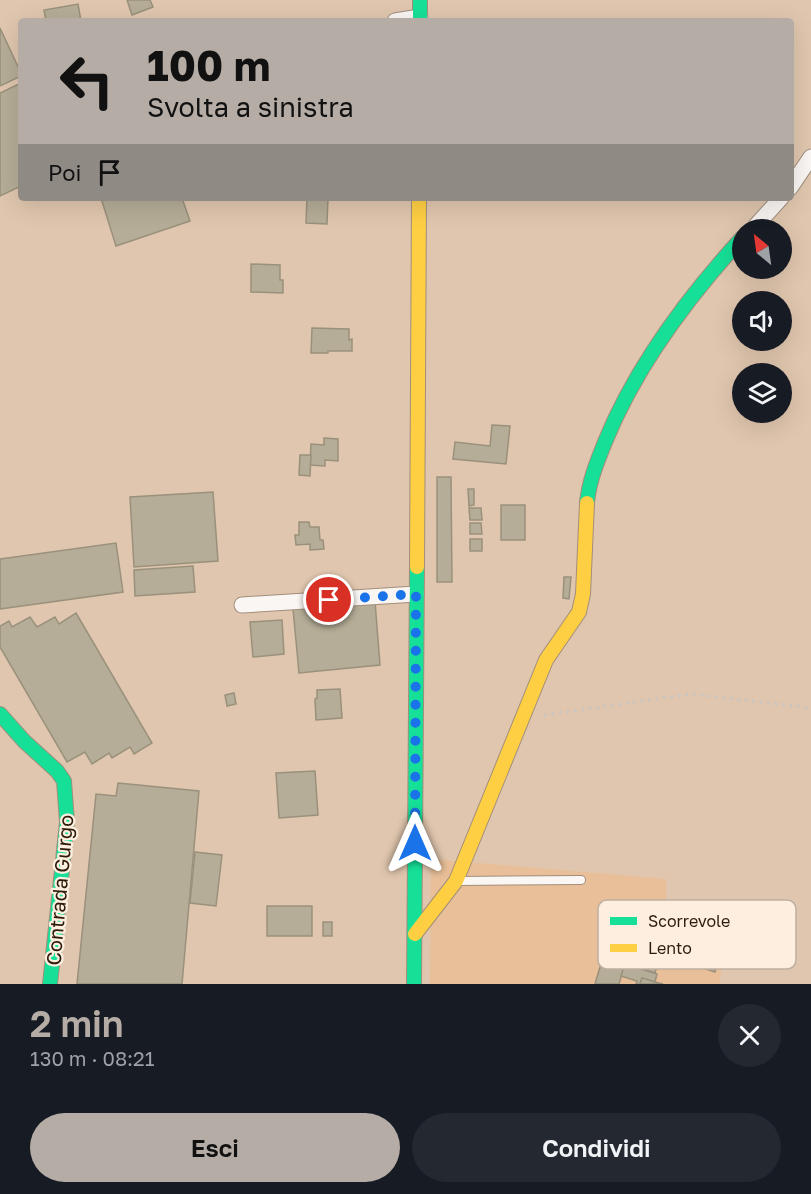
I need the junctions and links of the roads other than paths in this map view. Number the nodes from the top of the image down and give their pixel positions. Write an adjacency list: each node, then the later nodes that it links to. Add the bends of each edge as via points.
1 (420, 0): 2 (street)
2 (420, 18)
3 (811, 157): 4 (street)
4 (794, 182)
5 (419, 201): 9 (street)
6 (778, 201): 7 (street)
7 (762, 219)
8 (732, 249): 13 (street, via 708,275 653,351 615,418 590,480 579,612 546,660)
9 (416, 594): 10 (street); 14 (street)
10 (242, 605)
11 (0, 714): 15 (street, Contrada Gurgo, via 57,771 66,792 67,822)
12 (581, 880): 13 (lane)
13 (456, 882): 14 (street)
14 (415, 934): 16 (street)
15 (50, 984)
16 (414, 984)

